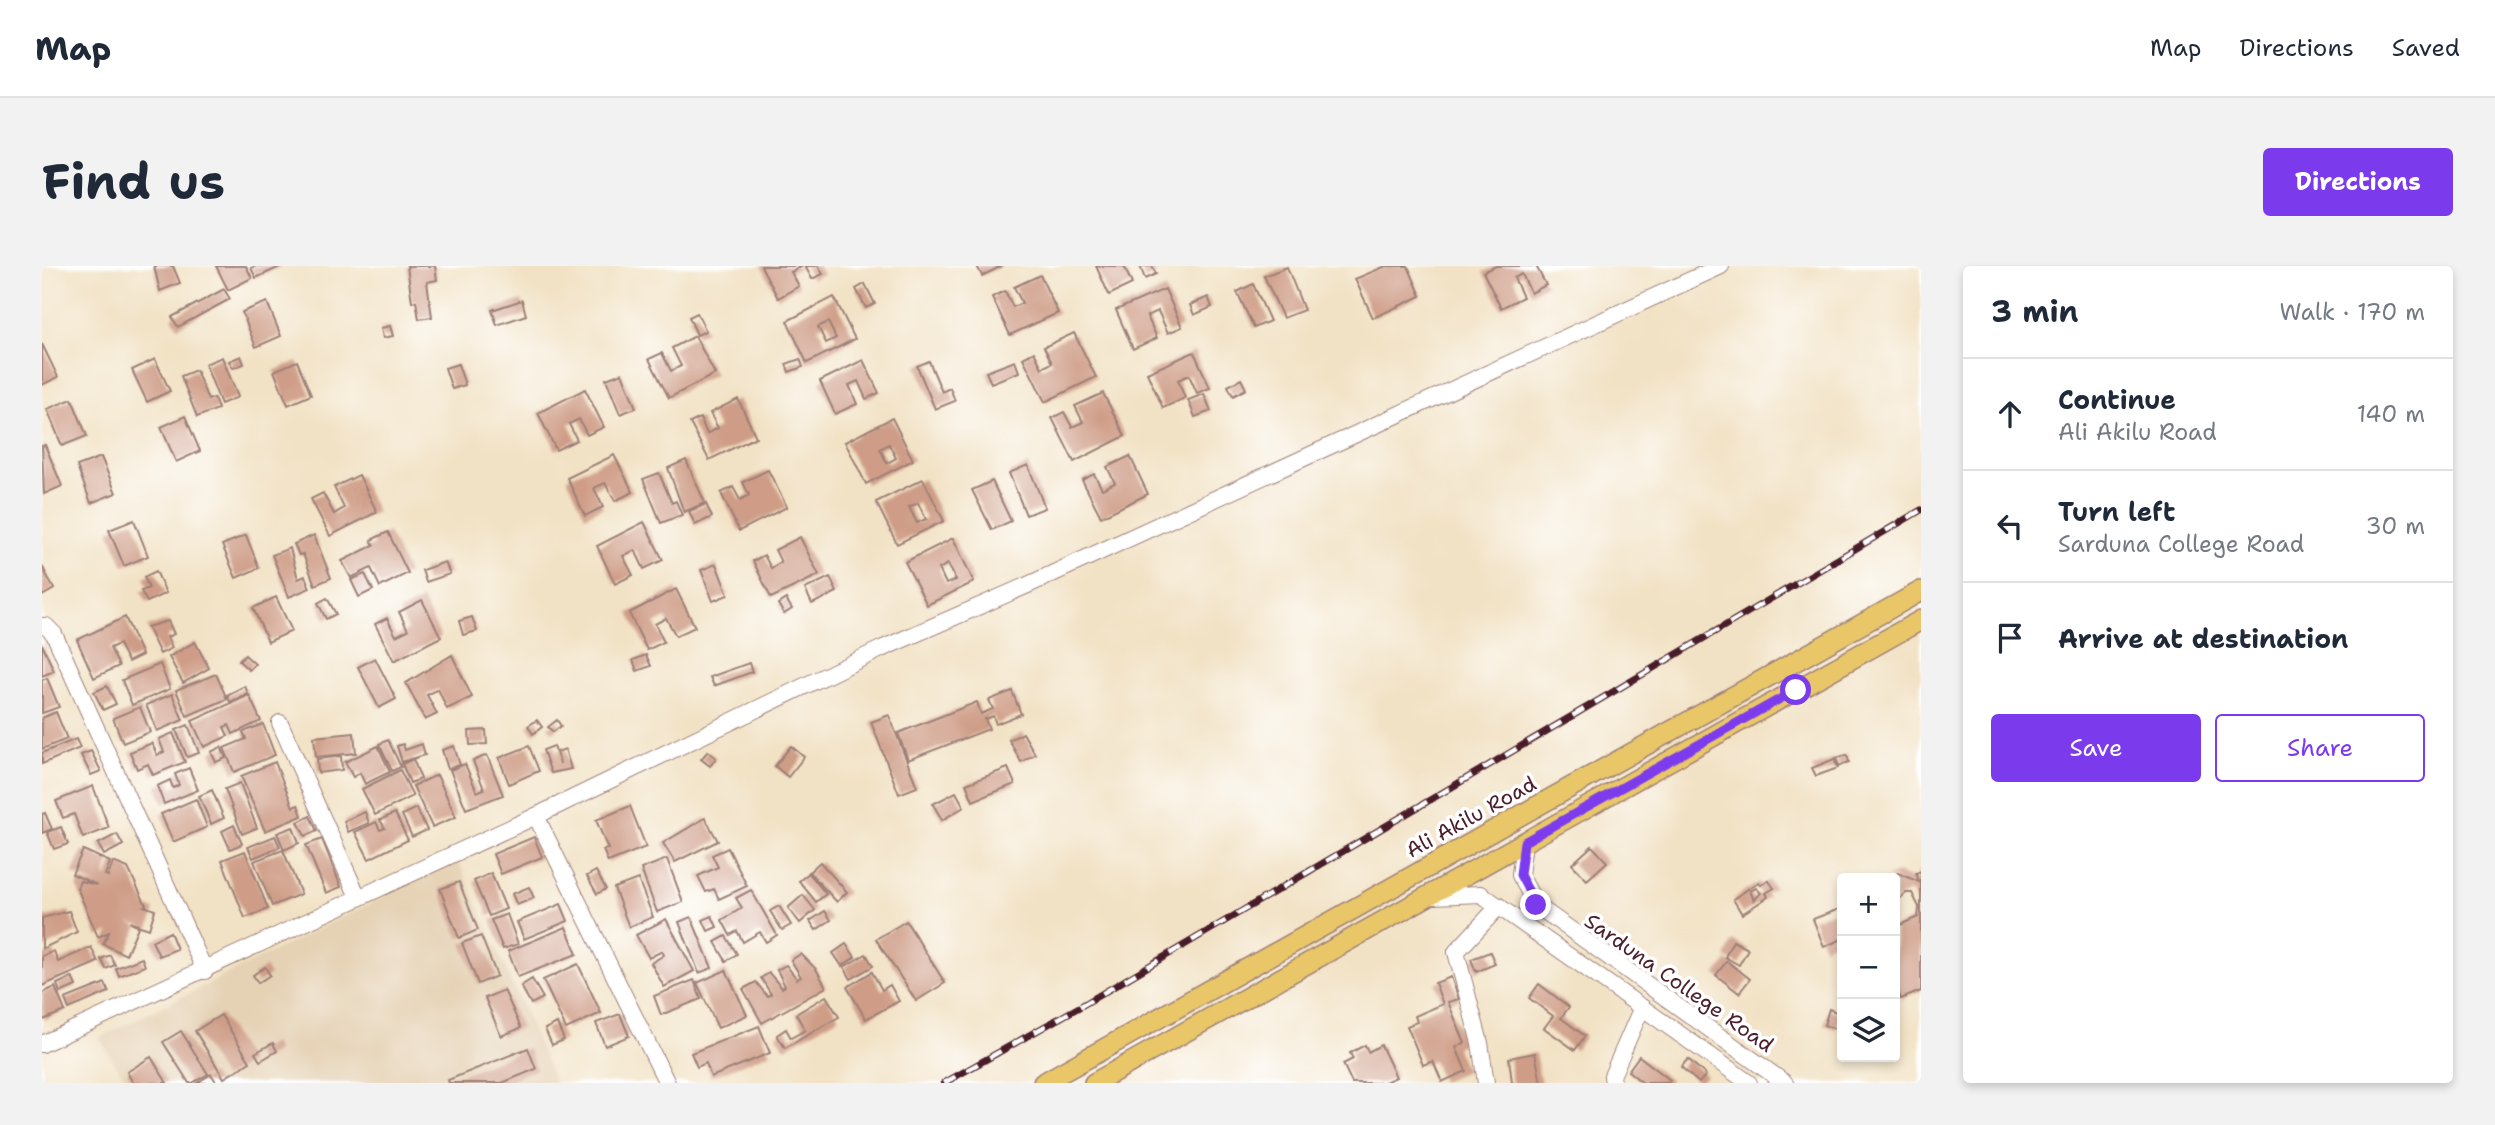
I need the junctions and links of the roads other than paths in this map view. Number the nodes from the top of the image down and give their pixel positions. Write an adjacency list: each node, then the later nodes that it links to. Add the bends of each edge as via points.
1 (1721, 266): 6 (street, via 881,649)
2 (1921, 591): 14 (main road, Ali Akilu Road)
3 (1921, 620): 7 (main road)
4 (42, 626): 11 (street, via 54,634)
5 (279, 723): 9 (street)
6 (536, 816): 9 (street); 16 (street)
7 (1524, 842): 8 (main road); 22 (street, Sarduna College Road, via 1520,875 1536,905)
8 (1433, 896): 10 (street, Sarduna College Road, via 1481,894); 15 (main road)
9 (358, 897): 11 (street)
10 (1499, 906): 12 (street, Sarduna College Road); 19 (street, via 1456,952)
11 (205, 971): 13 (street)
12 (1642, 1007): 20 (street); 21 (street, Sarduna College Road)
13 (42, 1044)
14 (1106, 1047): 15 (main road); 17 (main road, Ali Akilu Road)
15 (1118, 1070): 18 (main road)
16 (667, 1083)
17 (1043, 1083)
18 (1094, 1083)
19 (1486, 1083)
20 (1613, 1083)
21 (1749, 1083)
22 (1784, 1083)

